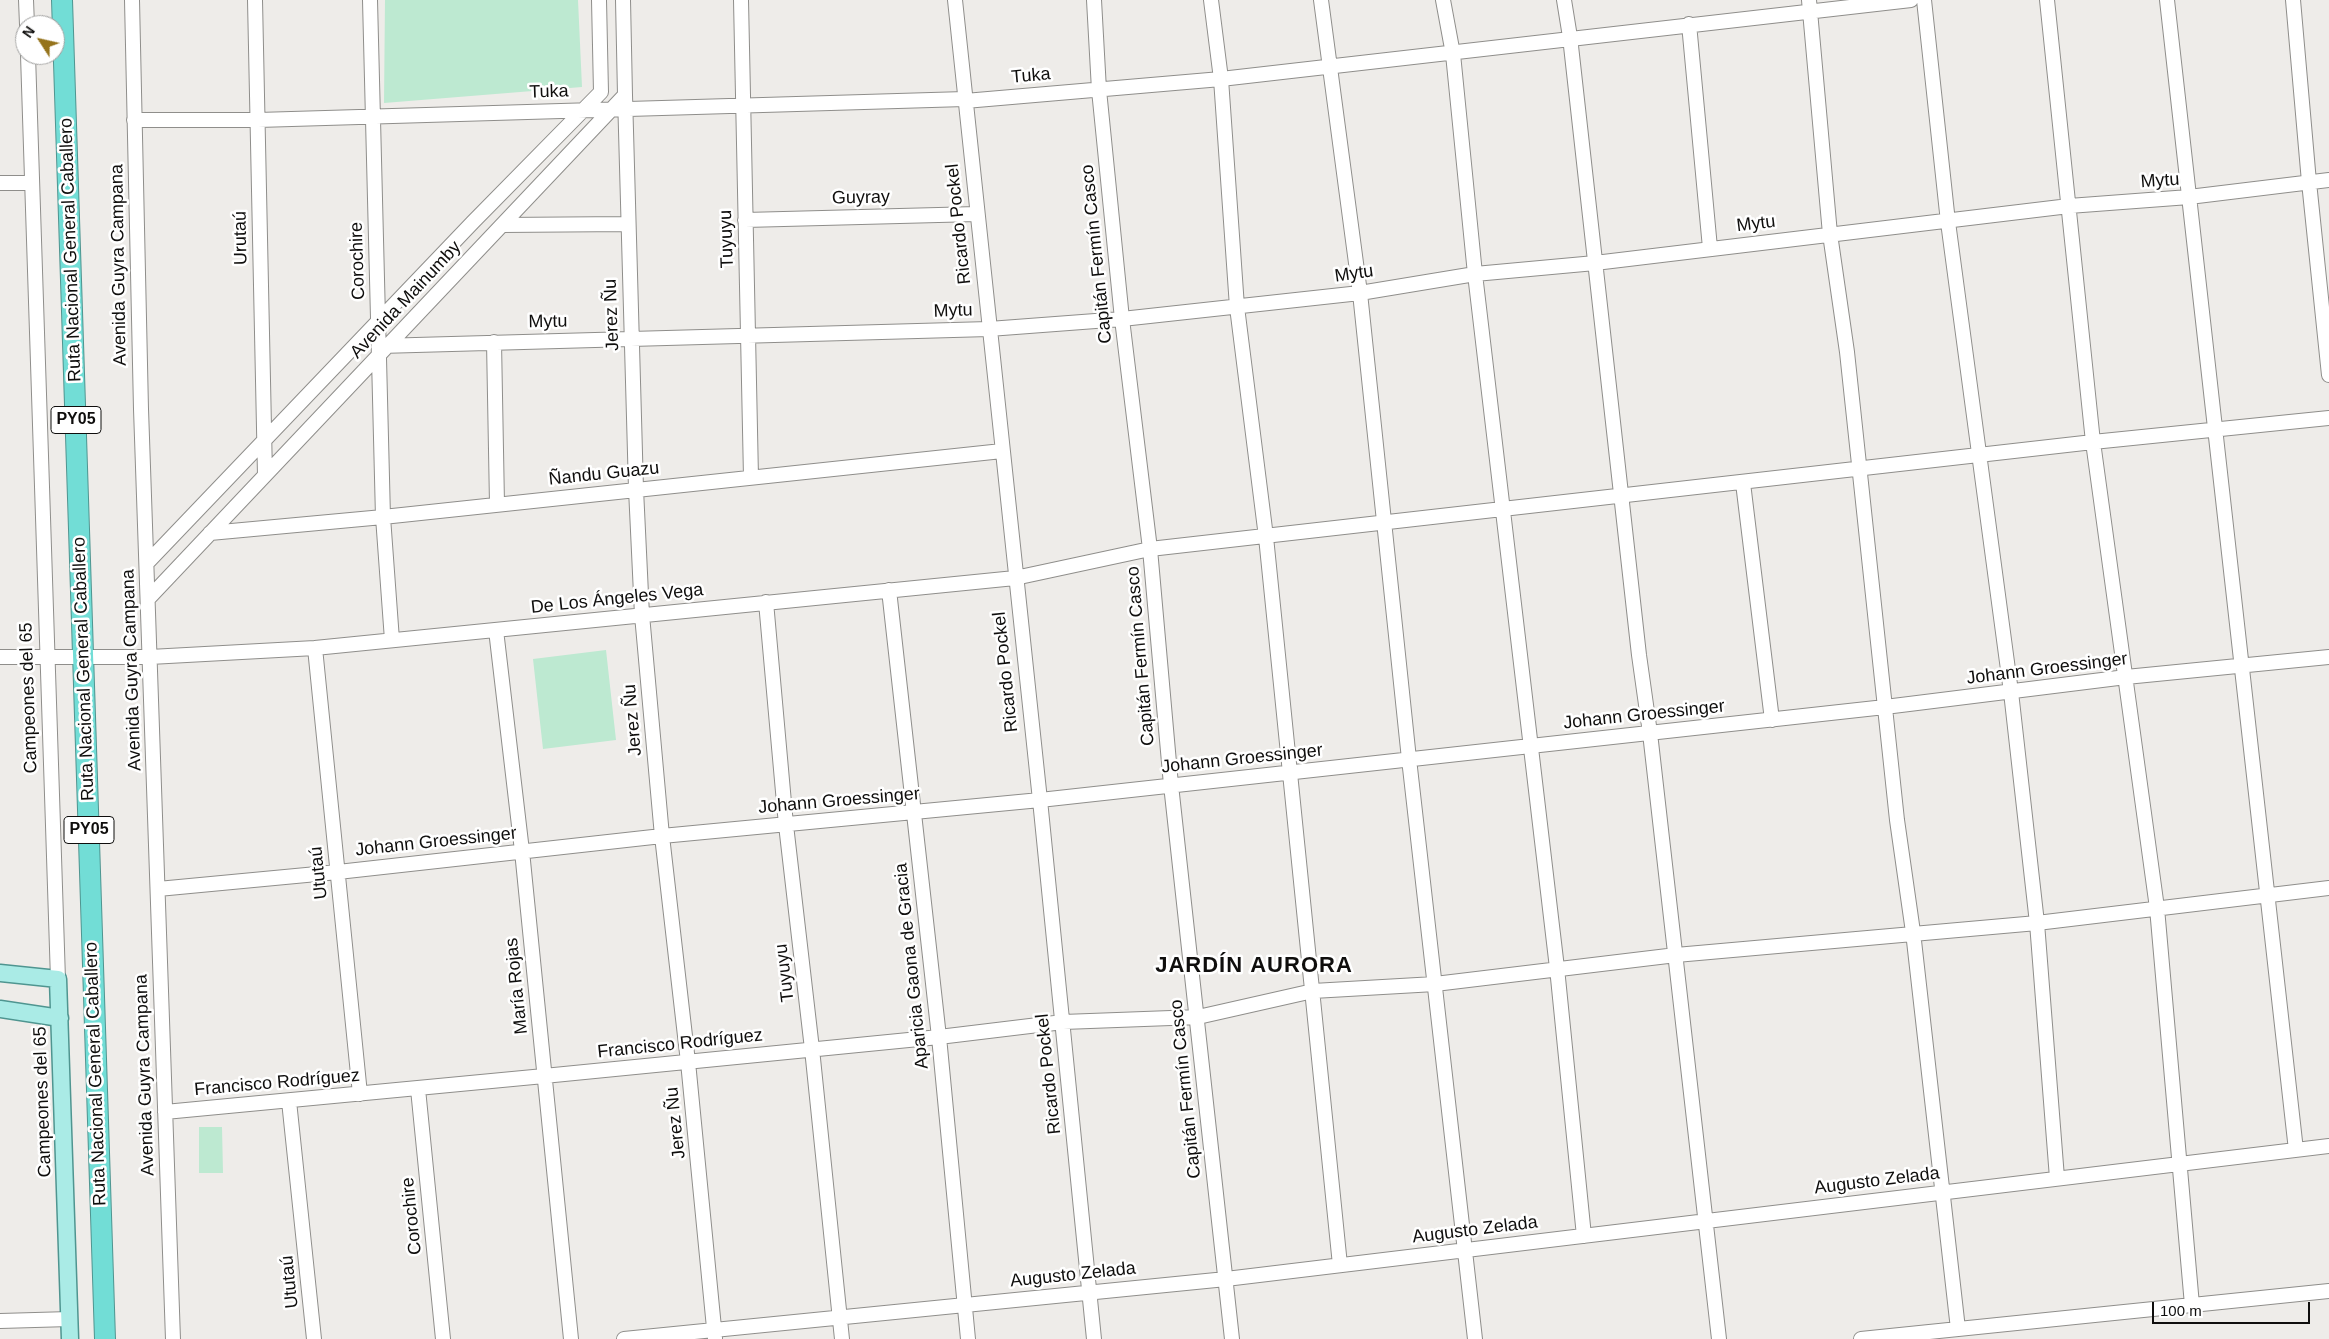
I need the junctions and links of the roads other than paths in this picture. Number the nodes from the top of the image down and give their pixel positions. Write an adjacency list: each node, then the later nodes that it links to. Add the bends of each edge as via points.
1 (26, 0): 21 (street)
2 (62, 0): 92 (highway, Ruta Nacional General Caballero / PY05)
3 (132, 0): 34 (street, Avenida Guyra Campana)
4 (255, 0): 35 (street, Urutaú)
5 (370, 0): 33 (street, Corochire)
6 (599, 0): 32 (street, Avenida Mainumby, via 601,92)
7 (623, 0): 30 (street)
8 (741, 0): 31 (street, Tuyuyu)
9 (955, 0): 29 (street, Ricardo Pockel)
10 (1094, 0): 28 (street, Capitán Fermín Casco)
11 (1210, 0): 27 (street)
12 (1321, 0): 26 (street)
13 (1443, 0): 24 (street)
14 (1564, 0): 23 (street)
15 (1911, 0): 20 (street, Tuka)
16 (1924, 0): 44 (street)
17 (2047, 0): 41 (street)
18 (2167, 0): 40 (street)
19 (2293, 0): 37 (street)
20 (1810, 6): 22 (street, Tuka); 47 (street)
21 (27, 15)
22 (1689, 24): 23 (street, Tuka); 48 (street)
23 (1570, 38): 24 (street, Tuka); 49 (street)
24 (1453, 54): 26 (street, Tuka); 50 (street)
25 (28, 65): 39 (street, Campeones del 65)
26 (1330, 66): 27 (street, Tuka); 51 (street)
27 (1221, 79): 28 (street, Tuka); 52 (street)
28 (1099, 90): 29 (street, Tuka); 54 (street, Capitán Fermín Casco)
29 (965, 100): 31 (street, Tuka); 42 (street, Ricardo Pockel)
30 (620, 104): 31 (street, Tuka); 32 (street, Tuka); 45 (street, Jerez Ñu); 46 (street, Avenida Mainumby)
31 (742, 106): 43 (street, Tuyuyu)
32 (584, 109): 33 (street, Tuka); 53 (street, Avenida Mainumby)
33 (372, 116): 35 (street, Tuka); 53 (street, Corochire)
34 (134, 120): 35 (street, Tuka); 80 (street, Avenida Guyra Campana)
35 (258, 120): 63 (street, Urutaú)
36 (2329, 180): 37 (street, Mytu)
37 (2309, 182): 40 (street, Mytu); 60 (street)
38 (0, 183): 39 (street)
39 (32, 183): 90 (street, Campeones del 65)
40 (2190, 198): 41 (street, Mytu); 62 (street)
41 (2069, 206): 44 (street, Mytu); 64 (street)
42 (977, 214): 43 (street, Guyray); 55 (street, Ricardo Pockel)
43 (745, 220): 56 (street, Tuyuyu)
44 (1948, 222): 47 (street, Mytu); 66 (street)
45 (628, 224): 46 (street); 57 (street, Jerez Ñu)
46 (502, 225): 59 (street, Avenida Mainumby)
47 (1830, 234): 48 (street, Mytu); 67 (street)
48 (1710, 248): 49 (street, Mytu)
49 (1595, 263): 50 (street, Mytu); 72 (street)
50 (1475, 274): 51 (street, Mytu); 74 (street)
51 (1360, 293): 52 (street, Mytu); 76 (street)
52 (1237, 307): 54 (street, Mytu); 78 (street)
53 (379, 320): 59 (street, Corochire); 63 (street, Avenida Mainumby)
54 (1122, 320): 55 (street, Mytu); 79 (street, Capitán Fermín Casco)
55 (989, 328): 56 (street, Mytu); 65 (street, Ricardo Pockel)
56 (748, 336): 57 (street, Mytu); 69 (street, Tuyuyu)
57 (632, 339): 58 (street, Mytu); 71 (street, Jerez Ñu)
58 (494, 342): 59 (street, Mytu); 73 (street)
59 (383, 349): 68 (street, Avenida Mainumby); 75 (street, Corochire)
60 (2329, 375)
61 (2329, 418): 62 (street, De Los Ángeles Vega)
62 (2216, 428): 64 (street, De Los Ángeles Vega); 94 (street)
63 (265, 441): 68 (street, Urutaú); 80 (street, Avenida Mainumby)
64 (2093, 442): 66 (street, De Los Ángeles Vega); 95 (street)
65 (1002, 452): 69 (street, Ñandu Guazu); 81 (street, Ricardo Pockel)
66 (1978, 456): 67 (street, De Los Ángeles Vega); 96 (street)
67 (1860, 469): 70 (street, De Los Ángeles Vega); 97 (street)
68 (265, 474): 77 (street, Avenida Mainumby)
69 (751, 477): 71 (street, Ñandu Guazu)
70 (1743, 483): 72 (street, De Los Ángeles Vega); 98 (street)
71 (636, 489): 73 (street, Ñandu Guazu); 85 (street, Jerez Ñu)
72 (1621, 496): 74 (street, De Los Ángeles Vega); 99 (street)
73 (497, 504): 75 (street, Ñandu Guazu)
74 (1503, 509): 76 (street, De Los Ángeles Vega); 100 (street)
75 (383, 517): 77 (street, Ñandu Guazu); 87 (street, Corochire)
76 (1383, 522): 78 (street, De Los Ángeles Vega); 101 (street)
77 (210, 533): 83 (street, Avenida Mainumby)
78 (1266, 537): 79 (street, De Los Ángeles Vega); 102 (street)
79 (1150, 549): 81 (street, De Los Ángeles Vega); 103 (street, Capitán Fermín Casco)
80 (147, 563): 83 (street, Avenida Guyra Campana)
81 (1015, 578): 82 (street, De Los Ángeles Vega); 104 (street, Ricardo Pockel)
82 (889, 590): 84 (street, De Los Ángeles Vega); 105 (street, Aparicia Gaona de Gracia)
83 (148, 599): 91 (street, Avenida Guyra Campana)
84 (766, 602): 85 (street, De Los Ángeles Vega); 106 (street, Tuyuyu)
85 (642, 615): 86 (street, De Los Ángeles Vega); 107 (street, Jerez Ñu)
86 (496, 630): 87 (street, De Los Ángeles Vega); 108 (street, María Rojas)
87 (392, 640): 88 (street, De Los Ángeles Vega)
88 (315, 648): 91 (street, De Los Ángeles Vega); 109 (street, Ututaú)
89 (0, 656): 90 (street, De Los Ángeles Vega)
90 (47, 656): 92 (street, De Los Ángeles Vega); 119 (street, Campeones del 65)
91 (150, 657): 92 (street, De Los Ángeles Vega); 111 (street, Avenida Guyra Campana)
92 (84, 658): 154 (highway, Ruta Nacional General Caballero / PY05)
93 (2329, 658): 94 (street, Johann Groessinger)
94 (2241, 667): 95 (street, Johann Groessinger); 112 (street)
95 (2126, 678): 96 (street, Johann Groessinger); 113 (street)
96 (2011, 692): 97 (street, Johann Groessinger); 114 (street)
97 (1885, 707): 98 (street, Johann Groessinger); 115 (street)
98 (1772, 720): 99 (street, Johann Groessinger)
99 (1650, 733): 100 (street, Johann Groessinger); 116 (street)
100 (1531, 746): 101 (street, Johann Groessinger); 117 (street)
101 (1409, 759): 102 (street, Johann Groessinger); 120 (street)
102 (1289, 772): 103 (street, Johann Groessinger); 121 (street)
103 (1171, 785): 104 (street, Johann Groessinger); 123 (street, Capitán Fermín Casco)
104 (1040, 800): 105 (street, Johann Groessinger); 125 (street, Ricardo Pockel)
105 (915, 813): 106 (street, Johann Groessinger); 126 (street, Aparicia Gaona de Gracia)
106 (786, 825): 107 (street, Johann Groessinger); 127 (street, Tuyuyu)
107 (662, 836): 108 (street, Johann Groessinger); 128 (street, Jerez Ñu)
108 (522, 851): 109 (street, Johann Groessinger); 129 (street, María Rojas)
109 (338, 872): 111 (street, Johann Groessinger); 131 (street, Ututaú)
110 (2329, 888): 112 (street, Francisco Rodríguez)
111 (158, 889): 133 (street, Avenida Guyra Campana)
112 (2266, 895): 113 (street, Francisco Rodríguez); 135 (street)
113 (2157, 908): 114 (street, Francisco Rodríguez); 136 (street)
114 (2037, 922): 115 (street, Francisco Rodríguez); 137 (street)
115 (1913, 932): 116 (street, Francisco Rodríguez); 138 (street)
116 (1676, 954): 117 (street, Francisco Rodríguez); 139 (street)
117 (1557, 968): 120 (street, Francisco Rodríguez); 140 (street)
118 (0, 972): 119 (main road)
119 (58, 979): 124 (main road, Campeones del 65)
120 (1435, 984): 121 (street, Francisco Rodríguez); 141 (street)
121 (1312, 991): 123 (street, Francisco Rodríguez); 142 (street)
122 (0, 1009): 124 (main road)
123 (1198, 1017): 125 (street, Francisco Rodríguez); 143 (street, Capitán Fermín Casco)
124 (60, 1018): 149 (main road, Campeones del 65)
125 (1063, 1022): 126 (street, Francisco Rodríguez); 145 (street, Ricardo Pockel)
126 (939, 1037): 127 (street, Francisco Rodríguez); 147 (street, Aparicia Gaona de Gracia)
127 (812, 1049): 128 (street, Francisco Rodríguez); 148 (street, Tuyuyu)
128 (688, 1062): 129 (street, Francisco Rodríguez); 152 (street, Jerez Ñu)
129 (544, 1076): 130 (street, Francisco Rodríguez); 158 (street, María Rojas)
130 (418, 1089): 131 (street, Francisco Rodríguez); 157 (street, Corochire)
131 (360, 1094): 132 (street, Francisco Rodríguez)
132 (289, 1102): 133 (street, Francisco Rodríguez); 156 (street, Ututaú)
133 (165, 1112): 155 (street, Avenida Guyra Campana)
134 (2329, 1146): 135 (street, Augusto Zelada)
135 (2296, 1150): 136 (street, Augusto Zelada)
136 (2179, 1163): 137 (street, Augusto Zelada); 146 (street)
137 (2057, 1178): 138 (street, Augusto Zelada)
138 (1942, 1192): 139 (street, Augusto Zelada); 151 (street)
139 (1705, 1221): 140 (street, Augusto Zelada); 165 (street)
140 (1584, 1236): 141 (street, Augusto Zelada)
141 (1466, 1250): 142 (street, Augusto Zelada); 164 (street)
142 (1340, 1265): 143 (street, Augusto Zelada)
143 (1226, 1279): 145 (street, Augusto Zelada); 163 (street, Capitán Fermín Casco)
144 (2329, 1290): 146 (street)
145 (1088, 1292): 147 (street, Augusto Zelada); 162 (street, Ricardo Pockel)
146 (2192, 1304): 151 (street)
147 (964, 1306): 148 (street, Augusto Zelada); 161 (street, Aparicia Gaona de Gracia)
148 (840, 1319): 152 (street, Augusto Zelada); 160 (street, Tuyuyu)
149 (70, 1320): 150 (street); 153 (main road, Campeones del 65)
150 (0, 1321)
151 (1958, 1329): 166 (street)
152 (715, 1334): 159 (street, Augusto Zelada)
153 (70, 1339)
154 (105, 1339)
155 (173, 1339)
156 (314, 1339)
157 (443, 1339)
158 (570, 1339)
159 (624, 1339)
160 (842, 1339)
161 (968, 1339)
162 (1094, 1339)
163 (1232, 1339)
164 (1475, 1339)
165 (1719, 1339)
166 (1861, 1339)

